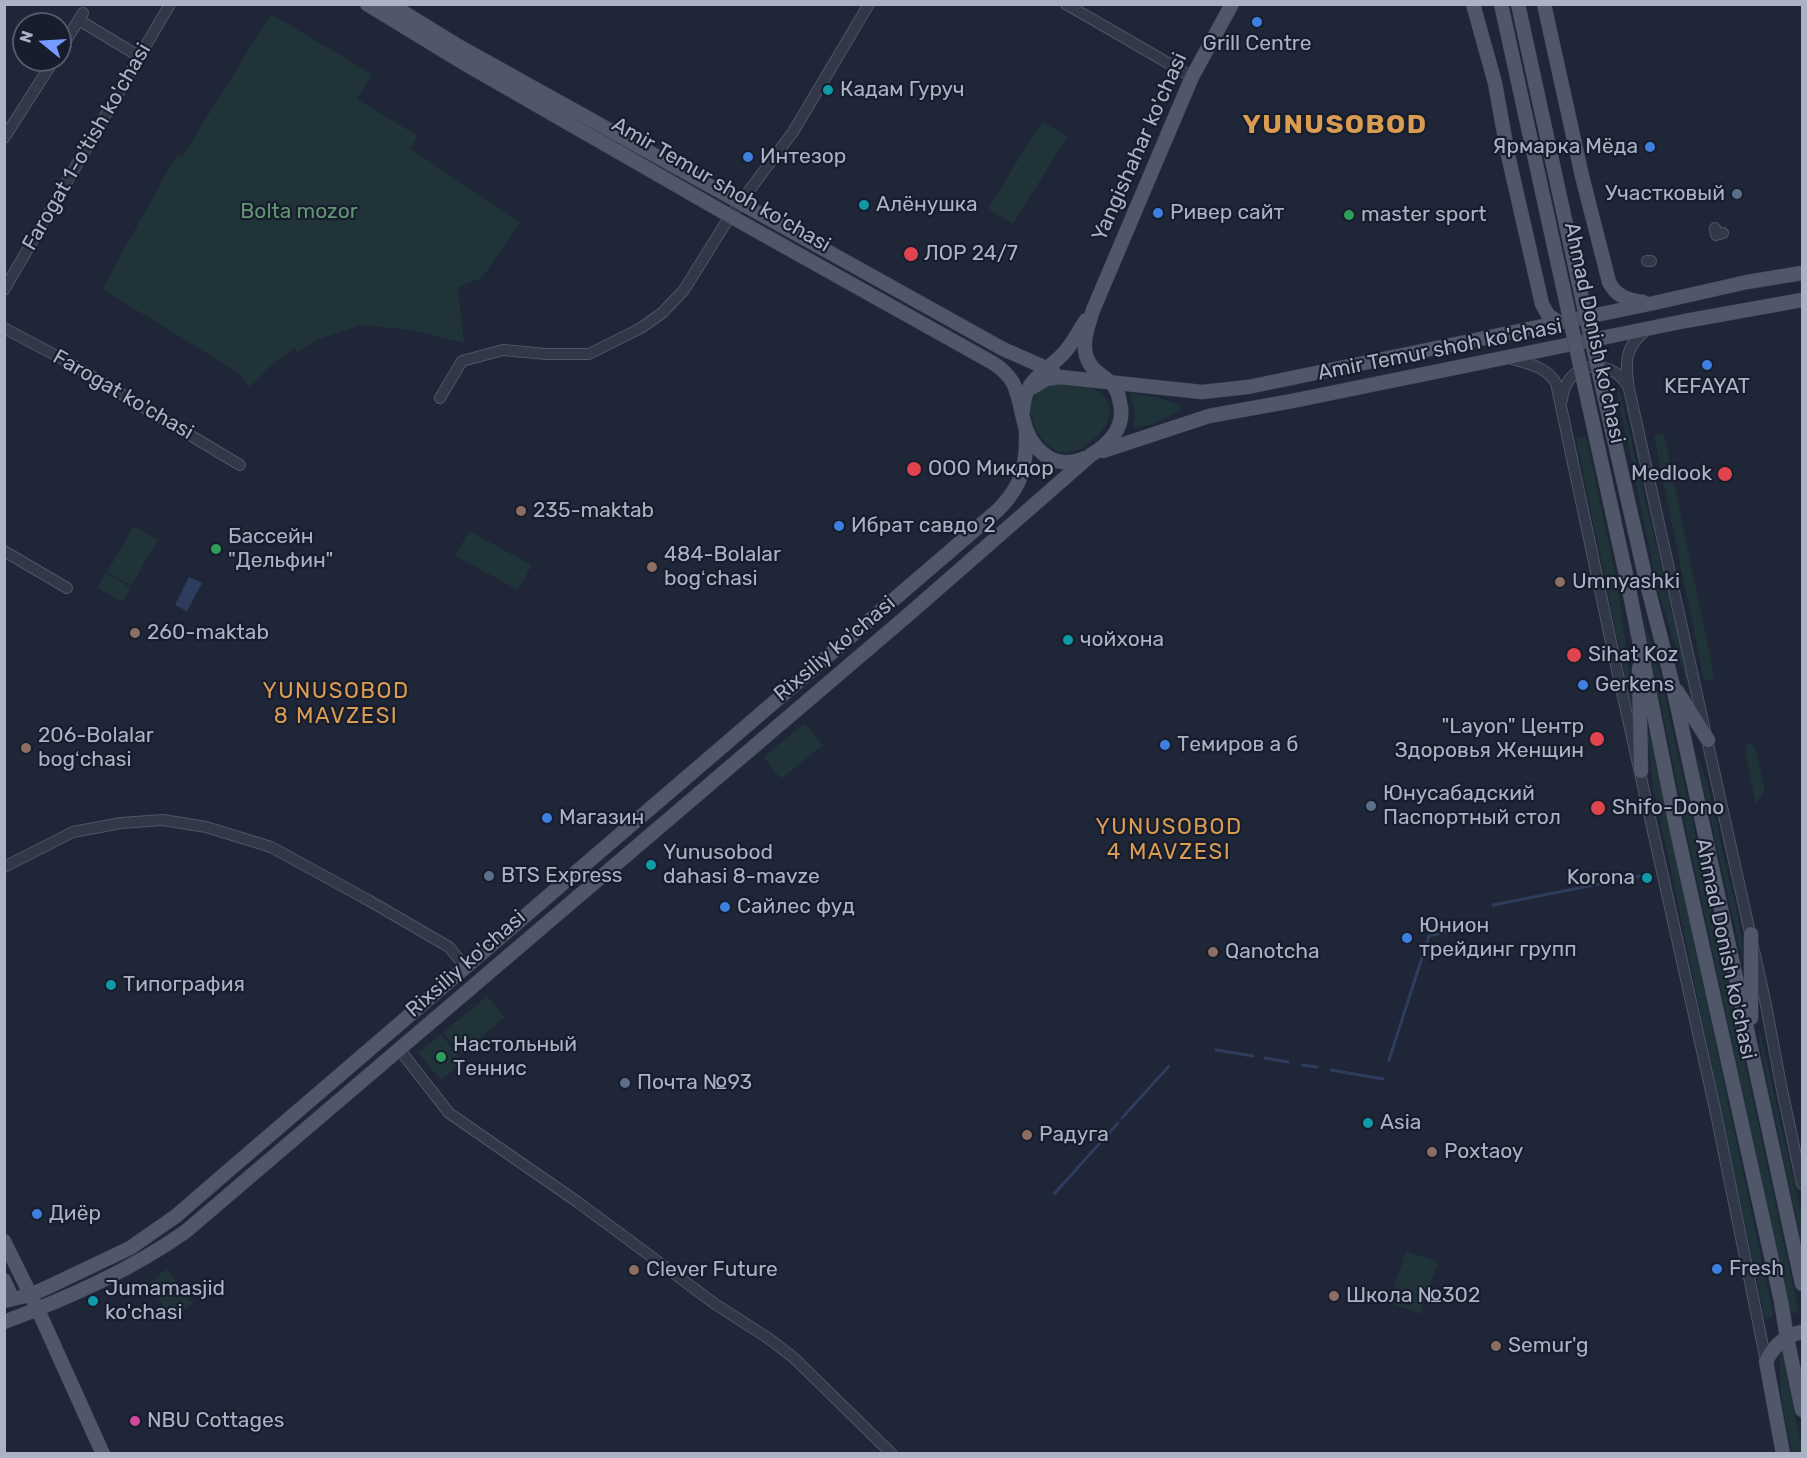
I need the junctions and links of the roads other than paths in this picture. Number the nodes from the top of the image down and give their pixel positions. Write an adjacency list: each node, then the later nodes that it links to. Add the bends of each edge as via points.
1 (170, 4): 12 (street, Farogat 1-o'tish ko'chasi)
2 (367, 4): 17 (main road, Amir Temur shoh ko'chasi)
3 (390, 4): 16 (main road, Amir Temur shoh ko'chasi)
4 (869, 4): 16 (street, via 793,132)
5 (1066, 4): 14 (street)
6 (1232, 4): 14 (main road, Yangishahar ko'chasi)
7 (1473, 4): 23 (main road, via 1495,83 1542,304 1548,315)
8 (1501, 4): 43 (main road, Ahmad Donish ko'chasi, bridge)
9 (1518, 4): 44 (main road, Ahmad Donish ko'chasi, bridge)
10 (1544, 4): 21 (main road, via 1609,282 1622,297)
11 (72, 31): 12 (street, via 81,16)
12 (140, 57): 19 (street, Farogat 1-o'tish ko'chasi)
13 (46, 72): 15 (street)
14 (1192, 77): 22 (main road, Yangishahar ko'chasi)
15 (4, 138)
16 (740, 202): 17 (street); 28 (main road, Amir Temur shoh ko'chasi, via 1003,349)
17 (730, 216): 33 (street, via 684,290 662,313 641,327 590,354 503,350 462,361); 36 (main road, Amir Temur shoh ko'chasi, via 997,366 1012,382)
18 (1803, 273): 21 (main road, Amir Temur shoh ko'chasi)
19 (4, 290)
20 (1803, 300): 25 (main road, Amir Temur shoh ko'chasi)
21 (1654, 303): 23 (main road, Amir Temur shoh ko'chasi)
22 (1093, 310): 28 (main road, Yangishahar ko'chasi, via 1066,350); 31 (main road, Yangishahar ko'chasi, via 1086,335 1086,355 1092,368)
23 (1560, 323): 26 (main road, Amir Temur shoh ko'chasi)
24 (5, 328): 38 (street, Farogat ko'chasi)
25 (1648, 329): 27 (main road, Amir Temur shoh ko'chasi); 32 (street, Ahmad Donish ko'chasi, via 1635,341 1627,357)
26 (1411, 354): 29 (main road, via 1403,365 1406,373); 31 (main road, Amir Temur shoh ko'chasi, via 1248,387 1202,392)
27 (1507, 357): 29 (main road, Amir Temur shoh ko'chasi); 35 (street, Ahmad Donish ko'chasi, via 1551,375)
28 (1045, 368): 30 (main road, Amir Temur shoh ko'chasi); 34 (main road)
29 (1413, 376): 37 (main road, Amir Temur shoh ko'chasi, via 1209,416)
30 (1069, 377): 31 (main road, Amir Temur shoh ko'chasi); 34 (main road, Amir Temur shoh ko'chasi, via 1043,380)
31 (1109, 381): 37 (main road, Amir Temur shoh ko'chasi, via 1119,399 1121,418 1113,437)
32 (1629, 389): 35 (street, via 1613,371 1588,366 1567,384); 45 (street, Ahmad Donish ko'chasi)
33 (440, 398)
34 (1024, 398): 36 (main road, Amir Temur shoh ko'chasi)
35 (1562, 408): 46 (street, Ahmad Donish ko'chasi)
36 (1025, 425): 37 (main road, Amir Temur shoh ko'chasi, via 1034,445 1050,459 1070,463); 40 (main road, Rixsiliy ko'chasi, via 1025,460 1015,492)
37 (1090, 455): 41 (main road, Rixsiliy ko'chasi)
38 (240, 465)
39 (4, 551): 42 (street)
40 (938, 562): 41 (main road, via 948,567); 48 (main road, Rixsiliy ko'chasi)
41 (950, 577): 50 (main road, Rixsiliy ko'chasi)
42 (67, 588)
43 (1638, 633): 46 (main road); 65 (main road, Ahmad Donish ko'chasi)
44 (1672, 682): 45 (main road); 52 (main road, Ahmad Donish ko'chasi)
45 (1708, 740): 49 (street, Ahmad Donish ko'chasi)
46 (1641, 771): 66 (street, Ahmad Donish ko'chasi)
47 (4, 867): 51 (street, via 73,832 163,820 206,827 271,847 450,947)
48 (515, 925): 50 (main road); 51 (main road, Rixsiliy ko'chasi)
49 (1751, 934): 52 (main road); 54 (street, Ahmad Donish ko'chasi)
50 (528, 939): 53 (main road, Rixsiliy ko'chasi)
51 (466, 968): 55 (main road, Rixsiliy ko'chasi)
52 (1750, 1044): 59 (main road, Ahmad Donish ko'chasi)
53 (399, 1049): 56 (main road, Rixsiliy ko'chasi); 69 (street, via 449,1113 794,1358)
54 (1803, 1184)
55 (186, 1207): 56 (main road, via 186,1218); 60 (main road, Rixsiliy ko'chasi, via 130,1248)
56 (198, 1221): 62 (main road, Rixsiliy ko'chasi, via 125,1270)
57 (4, 1241): 60 (main road)
58 (4, 1280): 61 (main road)
59 (1803, 1284)
60 (30, 1295): 61 (main road, Rixsiliy ko'chasi); 62 (main road)
61 (8, 1299): 62 (main road)
62 (38, 1310): 63 (main road, Rixsiliy ko'chasi); 68 (main road)
63 (4, 1322)
64 (1803, 1332): 65 (main road)
65 (1787, 1338): 66 (main road); 67 (main road, Ahmad Donish ko'chasi)
66 (1766, 1361): 70 (main road, Ahmad Donish ko'chasi)
67 (1803, 1410)
68 (103, 1454)
69 (892, 1454)
70 (1783, 1454)

